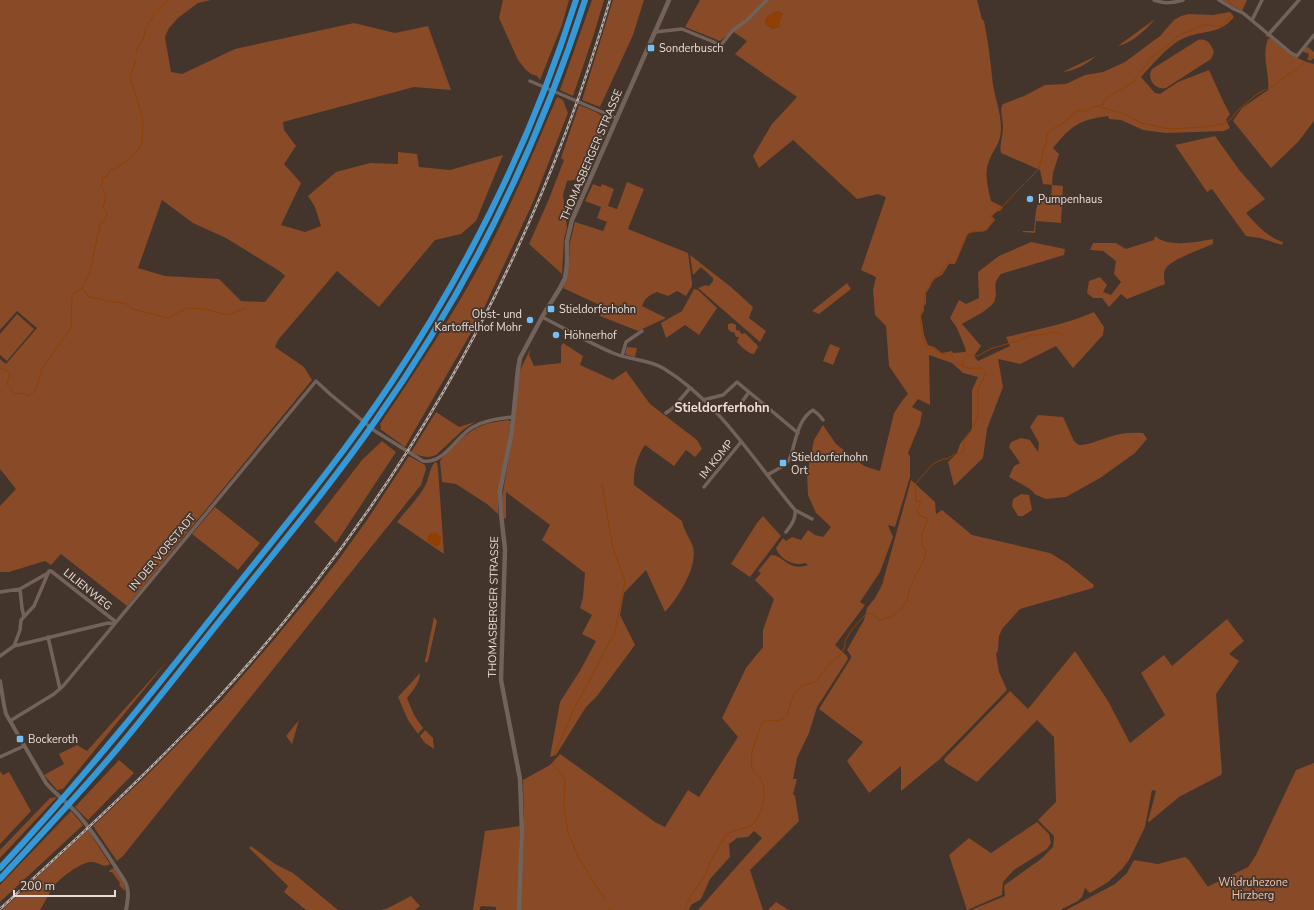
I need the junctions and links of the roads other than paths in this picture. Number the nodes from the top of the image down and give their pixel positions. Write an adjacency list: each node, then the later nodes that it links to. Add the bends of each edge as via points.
1 (576, 0): 47 (highway, via 538,108 492,210 457,277 390,385 322,479 138,710 67,795)
2 (585, 0): 48 (highway, via 548,104 520,169 487,238 438,326 374,422 328,484 145,715 73,800)
3 (669, 0): 11 (main road, THOMASBERGER STRASSE)
4 (767, 0): 11 (street, via 746,22 733,30 721,45 682,30)
5 (1154, 0): 6 (street, via 1172,3)
6 (1183, 0)
7 (1219, 0): 10 (street)
8 (1262, 0): 10 (street)
9 (1299, 0): 12 (street)
10 (1252, 20): 12 (street)
11 (655, 32): 15 (main road, THOMASBERGER STRASSE)
12 (1268, 35): 13 (street, via 1297,56)
13 (1314, 35)
14 (530, 81): 15 (street)
15 (616, 118): 16 (main road, THOMASBERGER STRASSE, via 570,226 564,278)
16 (542, 317): 18 (street); 24 (main road, THOMASBERGER STRASSE, via 520,358)
17 (642, 331): 18 (street, via 626,342)
18 (622, 356): 19 (street, via 661,367)
19 (690, 388): 21 (street); 23 (street)
20 (749, 392): 21 (street, via 737,382 723,395); 22 (street); 26 (street)
21 (703, 400): 27 (street)
22 (739, 406)
23 (666, 413)
24 (513, 417): 37 (street, IN DER VORSTADT, via 472,427 438,459 423,461 376,431 316,381); 50 (main road, THOMASBERGER STRASSE, via 500,491 505,549 501,680 520,779 522,831)
25 (822, 420): 26 (street, via 813,410 803,419)
26 (798, 433): 28 (street, via 788,462)
27 (741, 442): 28 (street); 29 (street, IM KOMP)
28 (768, 474): 30 (street)
29 (704, 488)
30 (795, 510): 31 (street); 32 (street, via 793,522)
31 (812, 519)
32 (786, 532)
33 (49, 572): 34 (street); 36 (street, via 34,606); 37 (street, LILIENWEG, via 51,571)
34 (20, 589): 35 (street); 36 (street)
35 (0, 592)
36 (24, 617): 39 (street)
37 (115, 623): 38 (street); 43 (street, IN DER VORSTADT)
38 (48, 637): 39 (street); 43 (street)
39 (14, 646): 40 (street)
40 (0, 656)
41 (0, 681): 42 (street)
42 (1, 689): 44 (street)
43 (60, 689): 44 (street, IN DER VORSTADT)
44 (10, 721): 45 (street)
45 (24, 746): 46 (street); 49 (street, via 46,783 86,823 128,886)
46 (0, 757)
47 (0, 868)
48 (0, 879)
49 (126, 910)
50 (519, 910)

